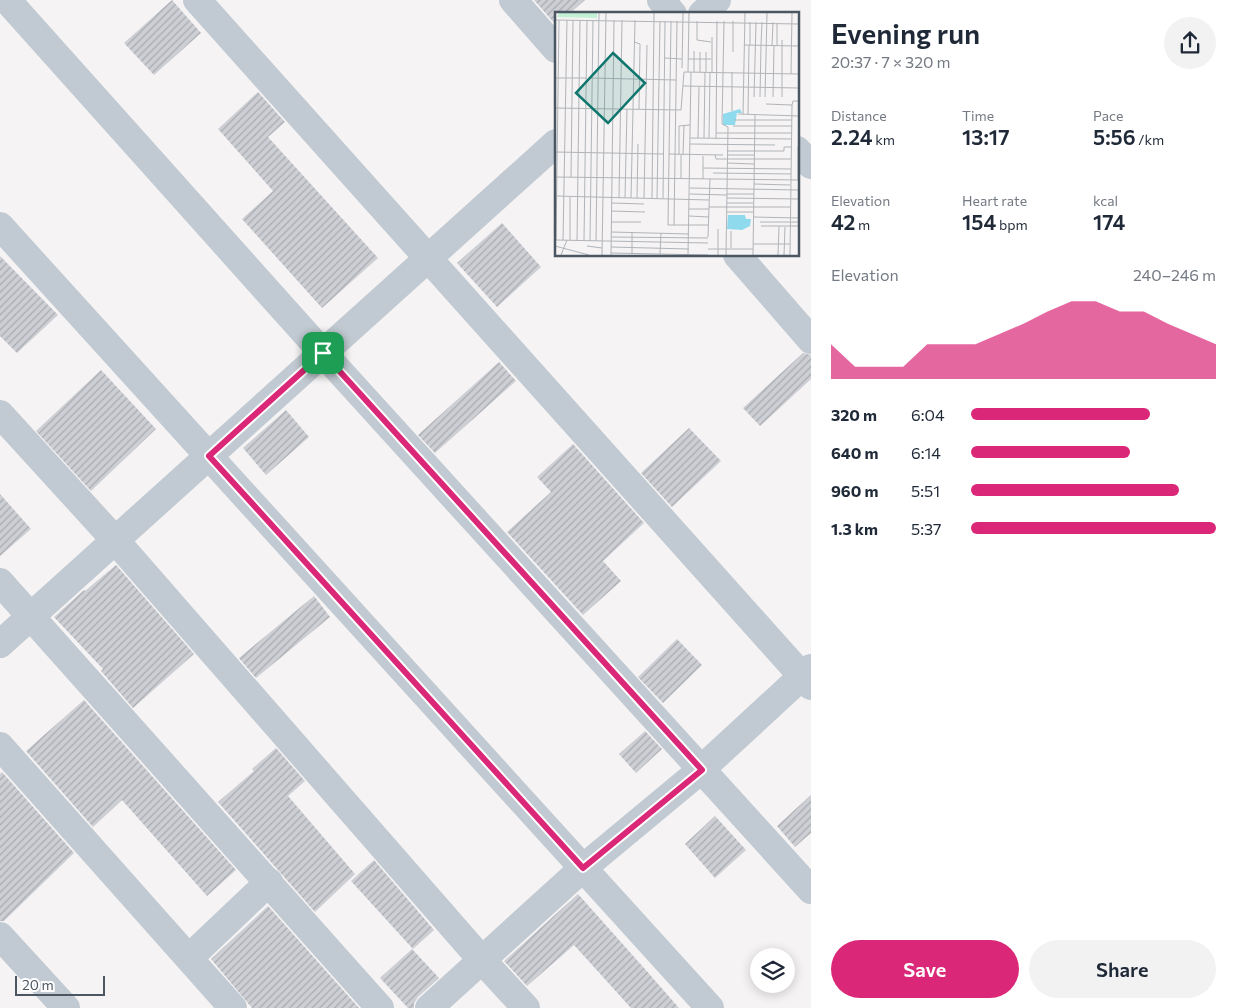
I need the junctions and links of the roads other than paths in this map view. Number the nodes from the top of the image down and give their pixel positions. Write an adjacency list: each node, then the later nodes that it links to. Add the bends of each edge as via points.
1 (7, 0): 16 (street)
2 (197, 0): 14 (street)
3 (512, 0): 8 (street)
4 (662, 0): 6 (street)
5 (717, 0): 7 (street)
6 (672, 12)
7 (704, 12)
8 (555, 48)
9 (555, 144): 14 (street)
10 (798, 151): 11 (street)
11 (811, 165)
12 (0, 226): 18 (street)
13 (738, 256): 15 (street)
14 (429, 258): 16 (street); 23 (street)
15 (811, 340)
16 (323, 353): 18 (street); 25 (street)
17 (0, 414): 19 (street)
18 (209, 456): 19 (street); 26 (street)
19 (115, 540): 21 (street); 31 (street)
20 (0, 582): 21 (street)
21 (30, 616): 22 (street); 27 (street)
22 (0, 644)
23 (808, 677): 25 (street)
24 (0, 746): 30 (street)
25 (702, 770): 26 (street); 28 (street)
26 (583, 868): 31 (street); 37 (street)
27 (268, 882): 30 (street); 34 (street)
28 (811, 890)
29 (0, 936): 32 (street)
30 (189, 958): 33 (street)
31 (481, 959): 35 (street); 36 (street)
32 (66, 1008)
33 (233, 1008)
34 (380, 1008)
35 (429, 1008)
36 (526, 1008)
37 (710, 1008)

